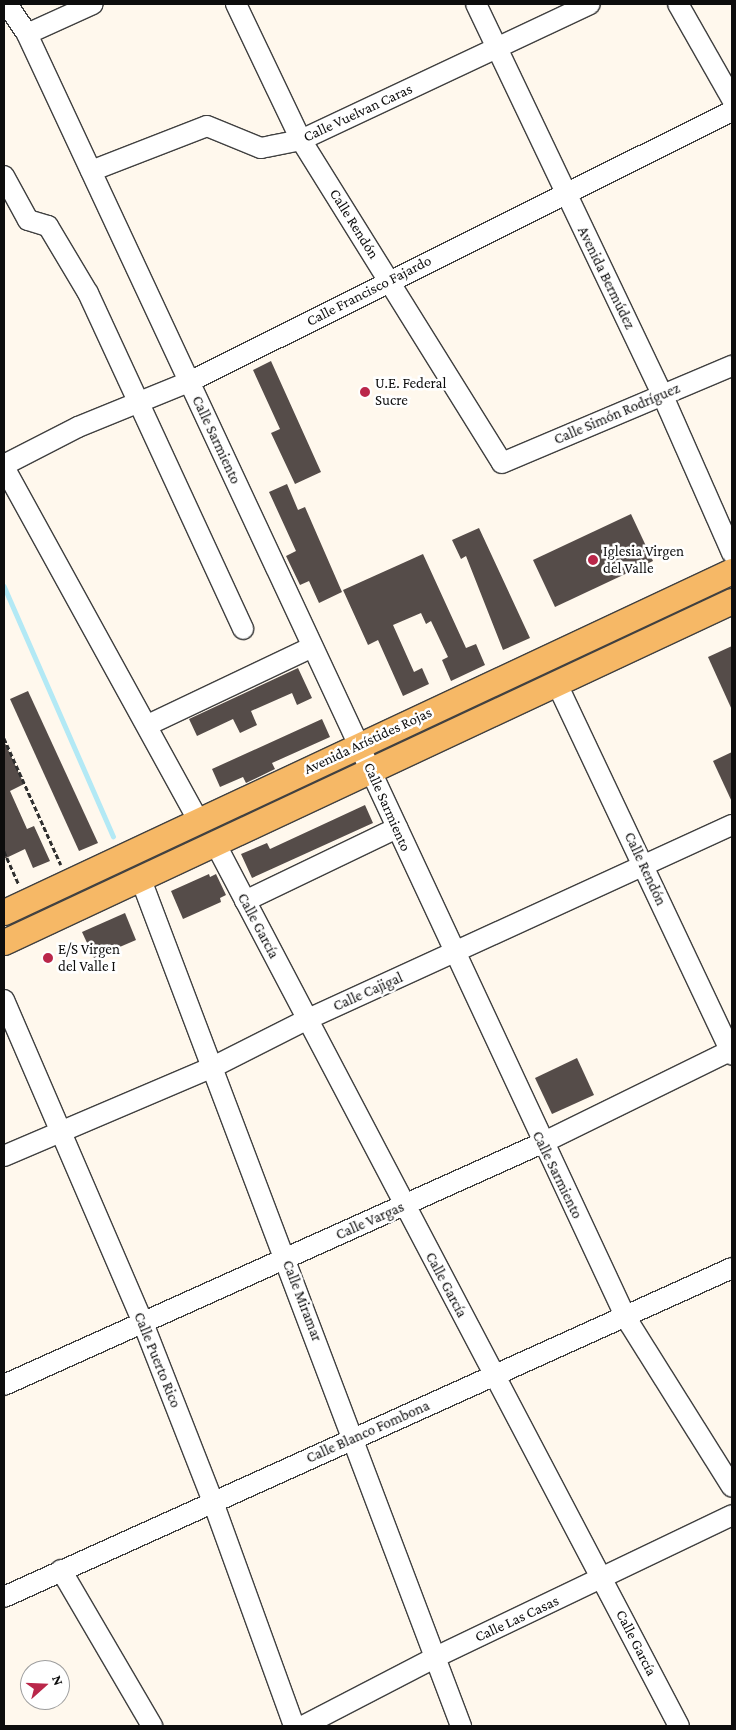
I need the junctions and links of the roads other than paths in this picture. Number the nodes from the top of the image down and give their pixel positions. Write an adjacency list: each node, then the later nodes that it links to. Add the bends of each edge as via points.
1 (5, 4): 7 (street, Calle Sarmiento)
2 (94, 4): 7 (street)
3 (236, 4): 11 (street, Calle Rendón)
4 (476, 4): 8 (street, Avenida Bermúdez)
5 (590, 4): 8 (street, Calle Vuelvan Caras)
6 (678, 4): 9 (street)
7 (27, 34): 12 (street, Calle Sarmiento)
8 (497, 48): 11 (street, Calle Vuelvan Caras); 14 (street, Avenida Bermúdez)
9 (732, 99)
10 (732, 112): 14 (street, Calle Francisco Fajardo)
11 (300, 140): 12 (street, Calle Vuelvan Caras, via 261,148 207,126); 15 (street, Calle Rendón)
12 (91, 171): 17 (street, Calle Sarmiento)
13 (4, 176): 19 (street, via 28,220 48,226 73,268 119,355)
14 (565, 192): 15 (street, Calle Francisco Fajardo); 18 (street, Avenida Bermúdez)
15 (390, 281): 17 (street, Calle Francisco Fajardo); 20 (street, Calle Rendón)
16 (732, 366): 18 (street, Calle Simón Rodríguez)
17 (189, 382): 19 (street, Calle Francisco Fajardo); 26 (street, Calle Sarmiento)
18 (662, 394): 20 (street, Calle Simón Rodríguez); 22 (street, Avenida Bermúdez)
19 (137, 402): 21 (street, Calle Francisco Fajardo); 25 (street)
20 (502, 463)
21 (4, 466): 28 (street)
22 (732, 553)
23 (732, 571): 29 (main road, Avenida Arístides Rojas)
24 (732, 601): 27 (main road, Avenida Arístides Rojas)
25 (243, 629)
26 (312, 647): 28 (street); 29 (street, Calle Sarmiento)
27 (557, 684): 30 (main road, Avenida Arístides Rojas); 35 (street, Calle Rendón)
28 (148, 725): 31 (street)
29 (358, 744): 30 (street, Calle Sarmiento); 31 (main road, Avenida Arístides Rojas)
30 (371, 772): 33 (street, Calle Sarmiento); 34 (main road, Avenida Arístides Rojas)
31 (199, 821): 38 (main road, Avenida Arístides Rojas)
32 (732, 825): 35 (street, Calle Cajigal)
33 (397, 828): 37 (street); 40 (street, Calle Sarmiento)
34 (214, 843): 36 (main road, Avenida Arístides Rojas); 37 (street, Calle García)
35 (644, 866): 40 (street, Calle Cajigal); 43 (street, Calle Rendón)
36 (140, 877): 39 (main road, Avenida Arístides Rojas); 44 (street, Calle Miramar)
37 (245, 901): 42 (street, Calle García)
38 (4, 912)
39 (4, 942)
40 (454, 954): 42 (street, Calle Cajigal); 46 (street, Calle Sarmiento)
41 (4, 1000): 45 (street, Calle Puerto Rico)
42 (308, 1019): 44 (street, Calle Cajigal); 48 (street, Calle García)
43 (732, 1052): 46 (street, Calle Vargas)
44 (213, 1067): 45 (street, Calle Cajigal); 49 (street, Calle Miramar)
45 (61, 1131): 47 (street, Calle Cajigal); 52 (street, Calle Puerto Rico)
46 (542, 1143): 48 (street, Calle Vargas); 51 (street, Calle Sarmiento)
47 (4, 1156)
48 (403, 1205): 49 (street, Calle Vargas); 53 (street, Calle García)
49 (286, 1259): 52 (street, Calle Vargas); 55 (street, Calle Miramar)
50 (732, 1268): 51 (street, Calle Blanco Fombona)
51 (626, 1318): 53 (street, Calle Blanco Fombona); 56 (street, Calle Sarmiento)
52 (143, 1324): 54 (street, Calle Vargas); 57 (street, Calle Puerto Rico)
53 (495, 1377): 55 (street, Calle Blanco Fombona); 60 (street, Calle García)
54 (4, 1385)
55 (353, 1437): 57 (street, Calle Blanco Fombona); 62 (street, Calle Miramar)
56 (732, 1487)
57 (213, 1502): 59 (street, Calle Blanco Fombona); 64 (street, Calle Puerto Rico)
58 (732, 1515): 60 (street, Calle Las Casas)
59 (61, 1570): 61 (street, Calle Blanco Fombona); 63 (street)
60 (604, 1579): 62 (street, Calle Las Casas); 67 (street, Calle García)
61 (4, 1597)
62 (436, 1657): 65 (street, Calle Las Casas); 66 (street, Calle Miramar)
63 (152, 1726)
64 (294, 1726)
65 (303, 1726)
66 (461, 1726)
67 (679, 1726)

